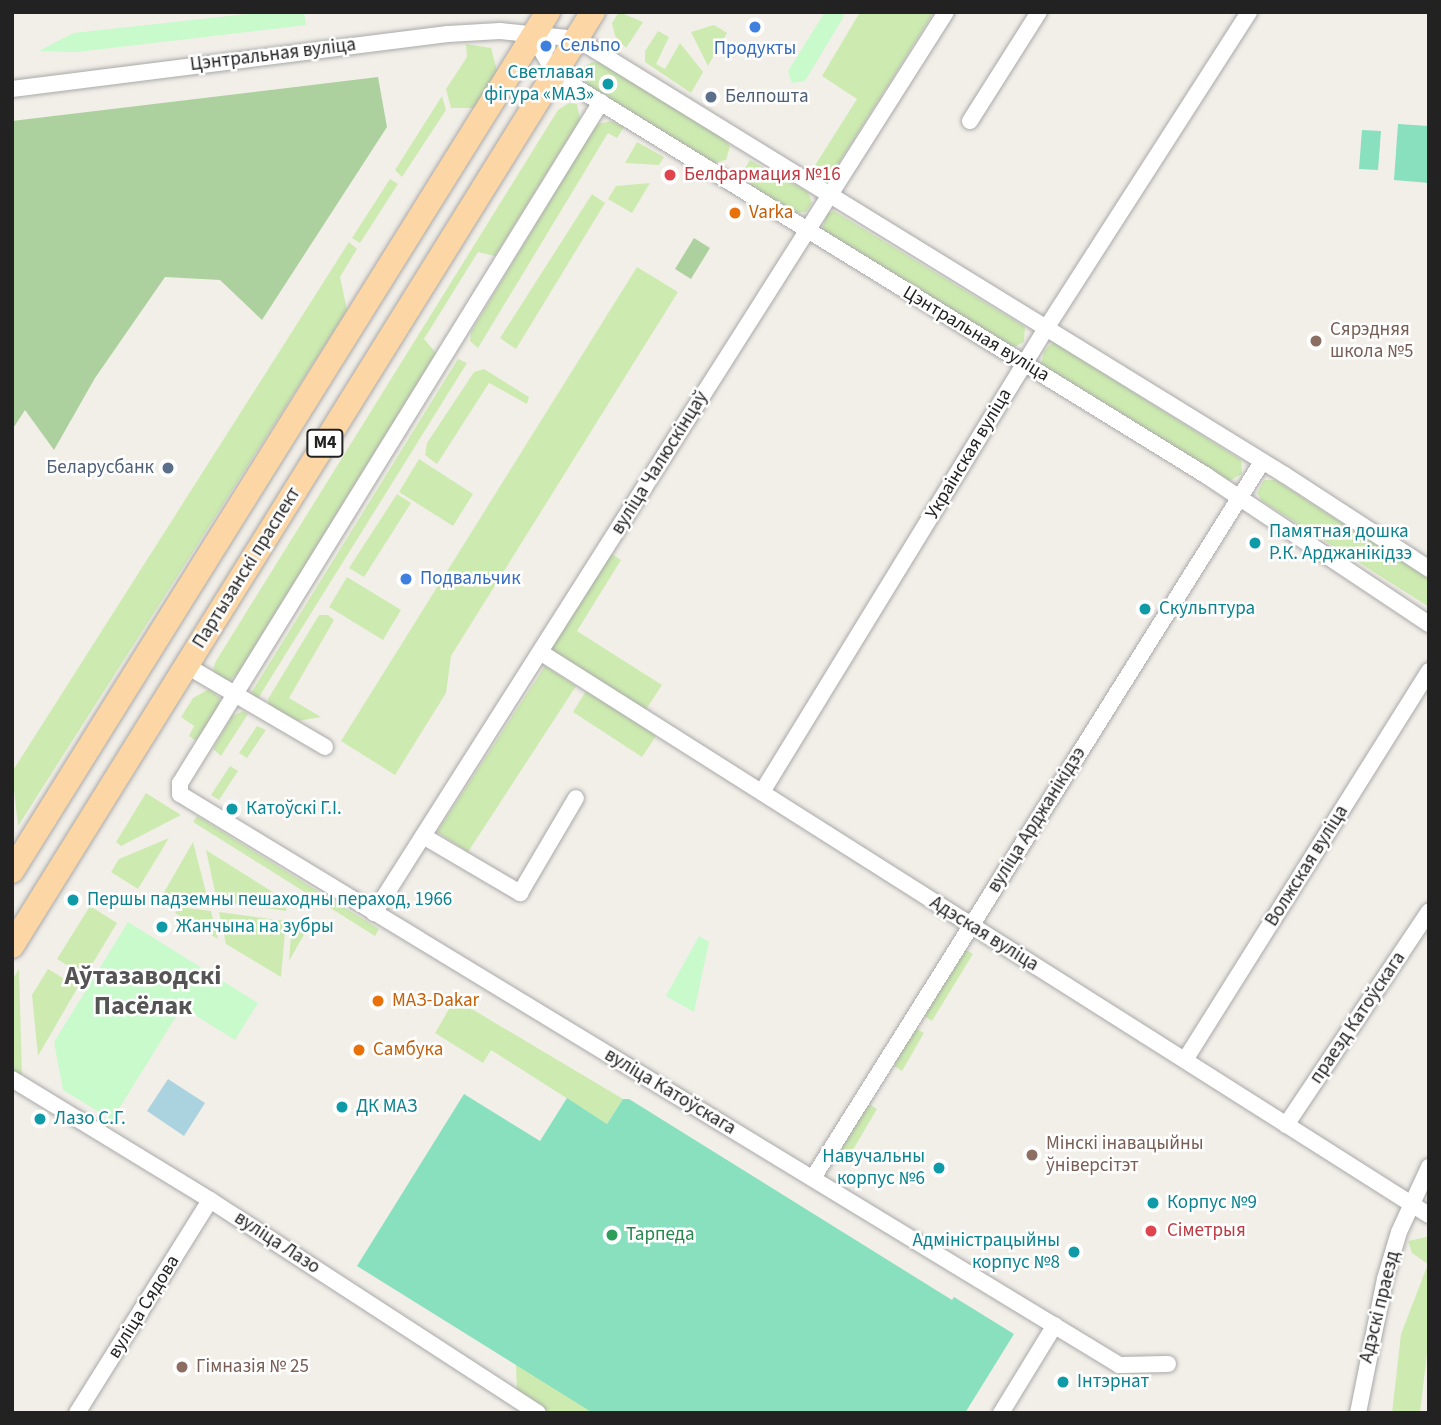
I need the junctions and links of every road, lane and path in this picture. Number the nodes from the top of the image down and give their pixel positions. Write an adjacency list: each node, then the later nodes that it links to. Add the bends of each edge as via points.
1 (548, 12): 6 (main road, Партызанскі праспект / М4)
2 (593, 12): 7 (main road, Партызанскі праспект / М4)
3 (946, 12): 12 (street, вуліца Чалюскінцаў)
4 (1039, 12): 11 (street)
5 (1249, 12): 14 (street, Украінская вуліца)
6 (533, 36): 7 (street, Цэнтральная вуліца); 8 (street, Цэнтральная вуліца); 9 (street, Цэнтральная вуліца, via 500,31 448,34); 19 (main road, Партызанскі праспект / М4)
7 (577, 39): 8 (main road, Партызанскі праспект / М4); 12 (street, Цэнтральная вуліца)
8 (556, 75): 10 (street, Цэнтральная вуліца); 22 (main road, Партызанскі праспект / М4)
9 (12, 89)
10 (601, 102): 13 (street, Цэнтральная вуліца); 24 (street)
11 (970, 121)
12 (830, 195): 13 (street, вуліца Чалюскінцаў); 14 (street, Цэнтральная вуліца)
13 (807, 231): 15 (street, Цэнтральная вуліца); 21 (street, вуліца Чалюскінцаў)
14 (1045, 330): 15 (street, Украінская вуліца); 16 (street, Цэнтральная вуліца)
15 (1024, 365): 17 (street, Цэнтральная вуліца); 27 (street, Украінская вуліца)
16 (1262, 462): 17 (street, вуліца Арджанікідзэ); 18 (street, Цэнтральная вуліца)
17 (1237, 500): 20 (street, Цэнтральная вуліца); 34 (street, вуліца Арджанікідзэ)
18 (1429, 569)
19 (171, 617): 22 (main road, via 175,654); 25 (main road, Партызанскі праспект / М4)
20 (1429, 624)
21 (540, 652): 27 (street, Адэская вуліца); 30 (street, вуліца Чалюскінцаў)
22 (187, 666): 24 (street); 28 (main road, Партызанскі праспект / М4)
23 (1429, 671): 36 (street, Волжская вуліца)
24 (236, 695): 26 (street); 33 (street, вуліца Катоўскага, via 180,783 180,794)
25 (96, 738): 28 (main road, via 110,735 119,748); 31 (main road, Партызанскі праспект / М4)
26 (325, 747)
27 (762, 792): 34 (street, Адэская вуліца)
28 (108, 793): 35 (main road, Партызанскі праспект / М4)
29 (576, 798): 30 (street, via 520,893)
30 (423, 836): 33 (street, вуліца Чалюскінцаў)
31 (12, 871)
32 (1429, 911): 38 (street, праезд Катоўскага)
33 (374, 914): 40 (street, вуліца Катоўскага)
34 (970, 925): 36 (street, Адэская вуліца); 40 (street, вуліца Арджанікідзэ)
35 (12, 946)
36 (1185, 1060): 38 (street, Адэская вуліца)
37 (12, 1079): 41 (street, вуліца Лазо)
38 (1286, 1125): 42 (street, Адэская вуліца)
39 (1429, 1167): 42 (street)
40 (813, 1178): 44 (street, вуліца Катоўскага)
41 (211, 1200): 46 (street, вуліца Сядова); 47 (street, вуліца Лазо)
42 (1412, 1205): 43 (street, Адэская вуліца); 49 (street, Адэскі праезд, via 1385,1279)
43 (1429, 1215)
44 (1055, 1325): 45 (street, вуліца Катоўскага, via 1119,1365); 48 (street)
45 (1168, 1364)
46 (77, 1413)
47 (538, 1413)
48 (1001, 1413)
49 (1358, 1413)

